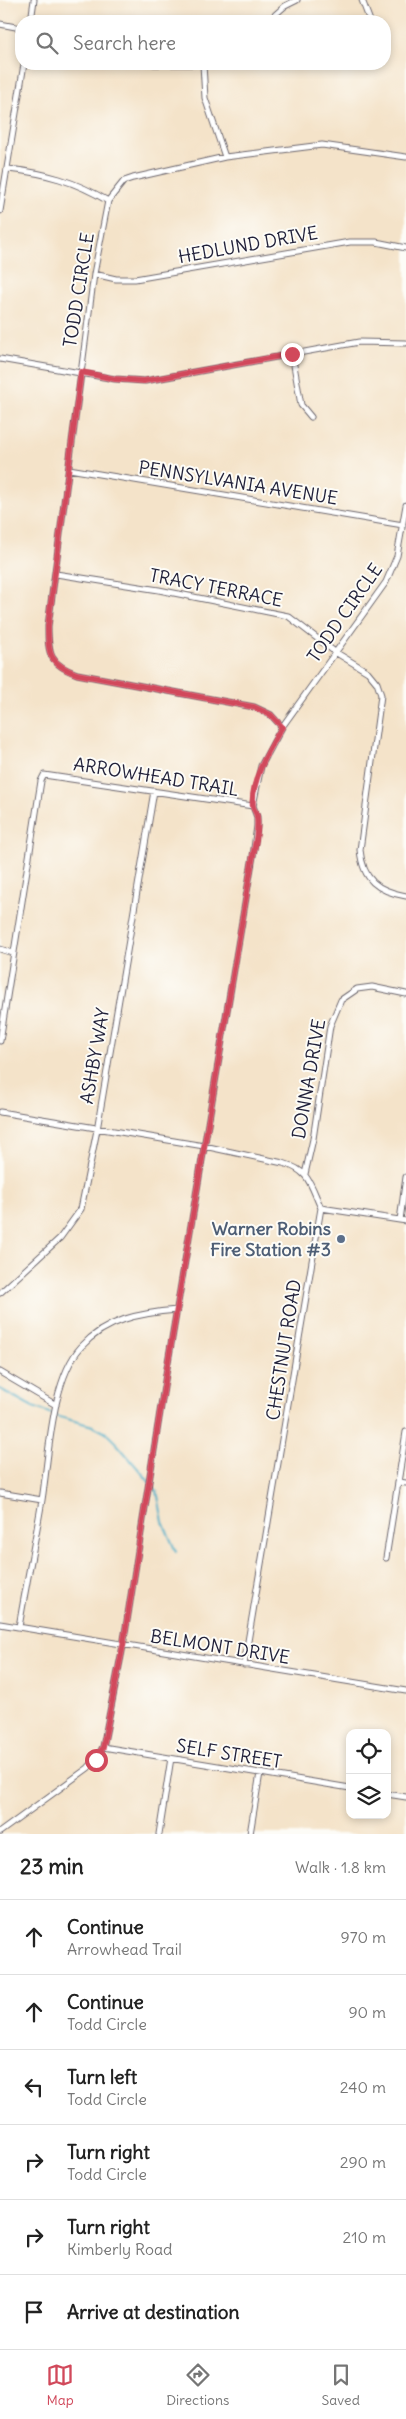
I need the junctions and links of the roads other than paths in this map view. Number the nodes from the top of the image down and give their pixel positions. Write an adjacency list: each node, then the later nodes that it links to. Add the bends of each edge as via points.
1 (34, 0): 4 (street)
2 (297, 0): 5 (street)
3 (362, 0): 6 (street)
4 (32, 15)
5 (275, 15)
6 (368, 15)
7 (0, 24): 8 (street)
8 (15, 27)
9 (23, 70): 13 (street)
10 (205, 70): 11 (street, via 205,98)
11 (225, 157): 12 (street, TODD CIRCLE, via 322,145); 14 (street, TODD CIRCLE, via 124,181)
12 (406, 157)
13 (8, 169): 14 (street, via 45,173); 15 (street)
14 (108, 200): 17 (street, TODD CIRCLE)
15 (0, 211)
16 (406, 248): 17 (street, HEDLUND DRIVE, via 376,242 350,242 135,279)
17 (94, 274): 21 (street, TODD CIRCLE)
18 (406, 343): 19 (street, via 359,342)
19 (292, 354): 21 (street, via 144,381); 22 (street, via 301,405)
20 (0, 359): 21 (street)
21 (81, 372): 23 (street, TODD CIRCLE)
22 (311, 417)
23 (69, 469): 25 (street, PENNSYLVANIA AVENUE); 26 (street, TODD CIRCLE)
24 (406, 504): 25 (street, TODD CIRCLE)
25 (403, 525): 27 (street, TODD CIRCLE, via 393,569 368,610)
26 (56, 574): 27 (street, TRACY TERRACE, via 159,590 288,616); 28 (street, TODD CIRCLE, via 48,646 53,661 62,669 106,681 254,707 271,715)
27 (335, 652): 28 (street, TODD CIRCLE); 31 (street, TRACY TERRACE, via 368,672 381,695 361,862 366,877 378,886)
28 (282, 727): 30 (street, TODD CIRCLE, via 261,766)
29 (154, 791): 30 (street, ARROWHEAD TRAIL); 33 (street, ARROWHEAD TRAIL, via 44,775); 37 (street, ASHBY WAY)
30 (253, 806): 38 (street, ARROWHEAD TRAIL, via 257,817 253,856)
31 (406, 896)
32 (0, 949): 33 (street)
33 (13, 953): 35 (street, ARROWHEAD TRAIL)
34 (406, 994): 39 (street, DONNA DRIVE, via 372,987 357,989 341,1000 330,1026)
35 (0, 1041)
36 (0, 1112): 37 (street)
37 (97, 1130): 38 (street); 43 (street, ASHBY WAY, via 84,1198 77,1217 60,1238)
38 (204, 1146): 39 (street, via 294,1166); 44 (street, ARROWHEAD TRAIL)
39 (305, 1174): 41 (street)
40 (406, 1177): 42 (street)
41 (321, 1208): 42 (street); 56 (street, CHESTNUT ROAD)
42 (403, 1220)
43 (0, 1293)
44 (177, 1310): 46 (street, via 134,1315 119,1320 90,1338 72,1360); 55 (street, ARROWHEAD TRAIL)
45 (0, 1372): 46 (street)
46 (56, 1405): 51 (street)
47 (406, 1432): 48 (street)
48 (398, 1482): 49 (street); 52 (street)
49 (406, 1483)
50 (0, 1493): 51 (street)
51 (42, 1500): 54 (street)
52 (386, 1558)
53 (0, 1624): 54 (street, BELMONT DRIVE)
54 (18, 1627): 55 (street, BELMONT DRIVE)
55 (123, 1646): 56 (street, BELMONT DRIVE); 58 (street, ARROWHEAD TRAIL)
56 (244, 1665): 57 (street, BELMONT DRIVE)
57 (406, 1691)
58 (103, 1747): 59 (street, SELF STREET); 64 (street, ARROWHEAD TRAIL, via 88,1768)
59 (170, 1758): 60 (street, SELF STREET); 65 (street)
60 (260, 1773): 61 (street, SELF STREET); 66 (street)
61 (346, 1787)
62 (391, 1795): 63 (street)
63 (406, 1797)
64 (0, 1832)
65 (158, 1834)
66 (250, 1834)

